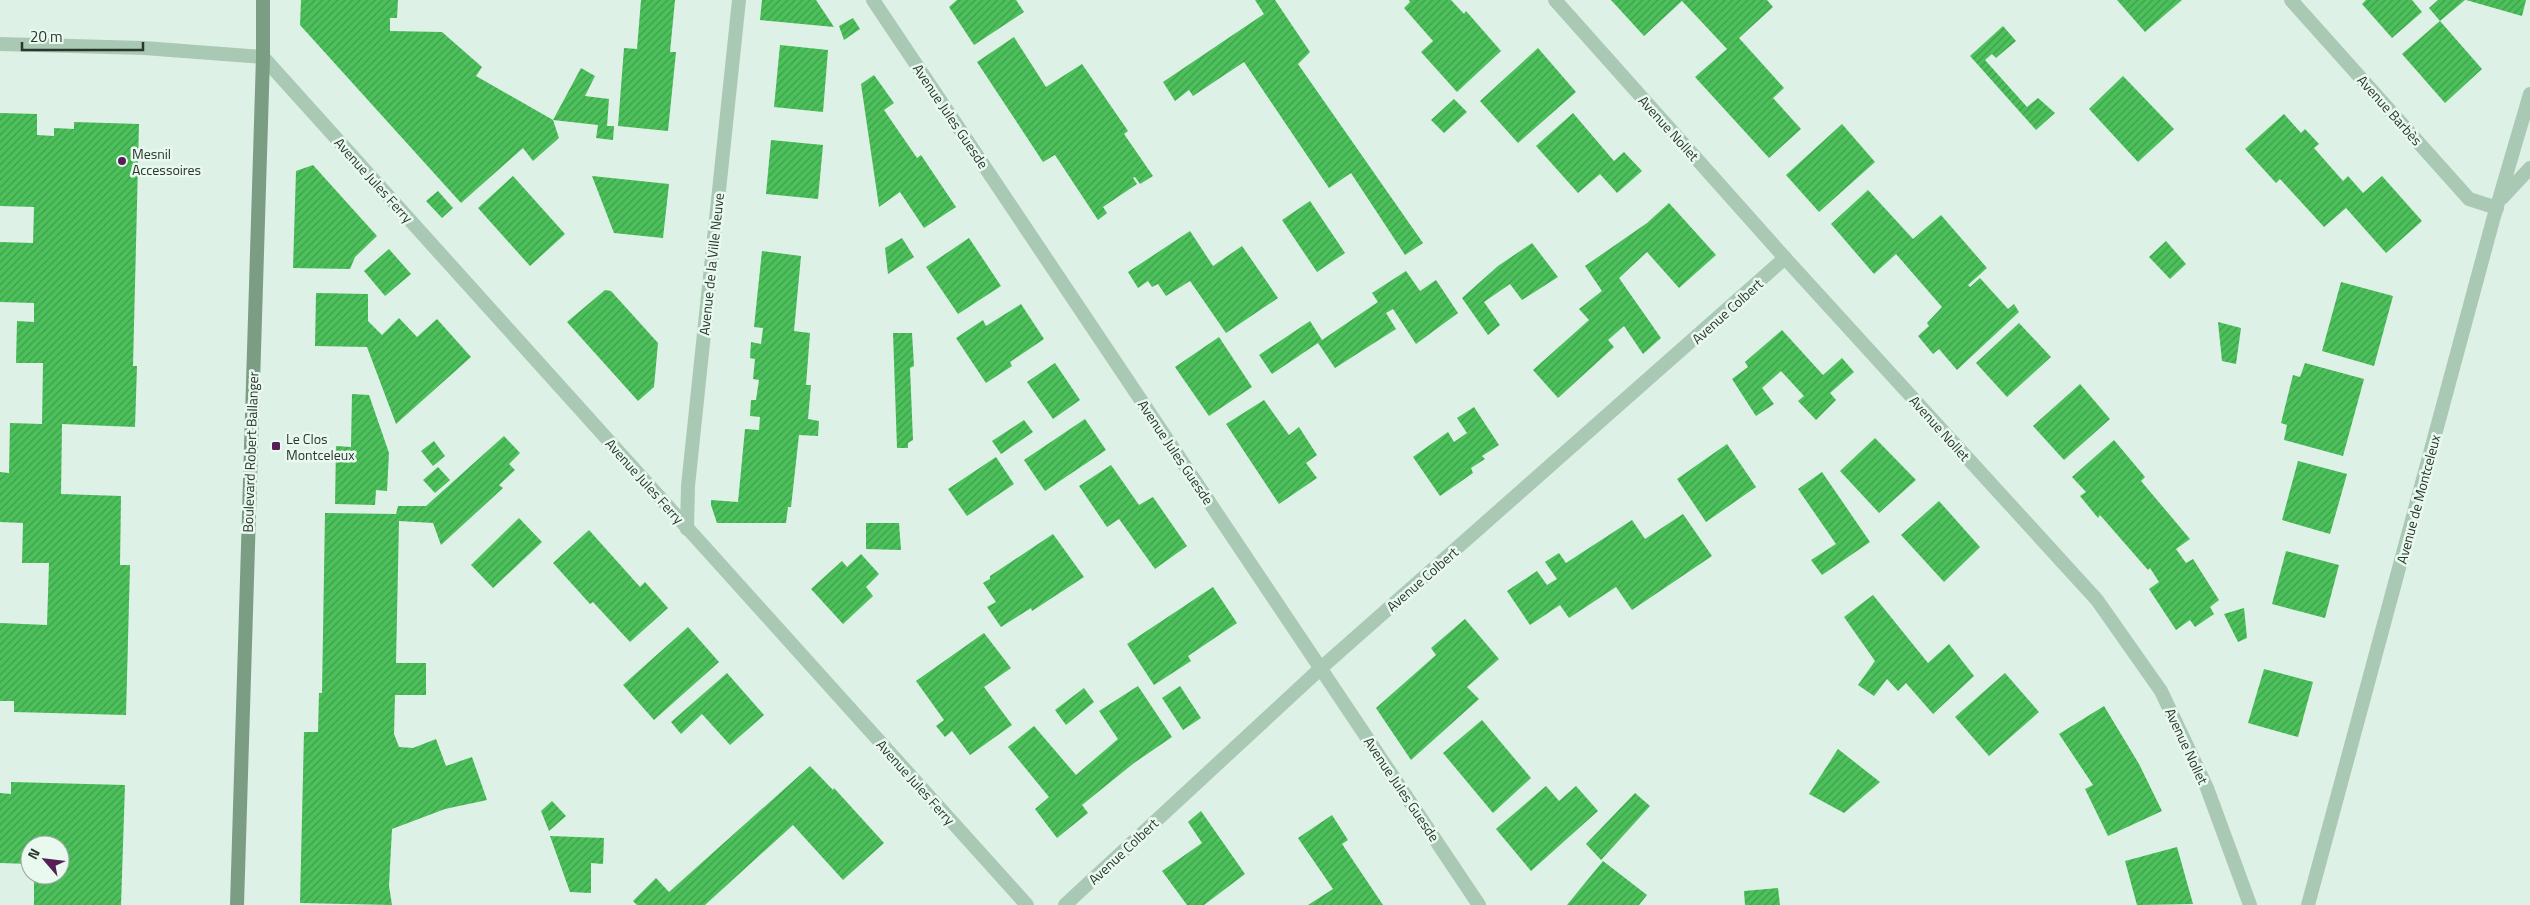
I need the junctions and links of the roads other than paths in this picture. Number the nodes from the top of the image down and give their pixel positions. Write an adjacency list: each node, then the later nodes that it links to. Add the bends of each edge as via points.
1 (263, 0): 7 (main road, Boulevard Robert Ballanger)
2 (739, 0): 12 (street, Avenue de la Ville Neuve, via 688,486)
3 (873, 0): 13 (street, Avenue Jules Guesde)
4 (1555, 0): 11 (street, Avenue Nollet)
5 (2291, 0): 10 (street, Avenue Barbès, via 2469,198)
6 (0, 44): 7 (street, via 144,48)
7 (263, 58): 12 (street, Avenue Jules Ferry); 14 (main road, Boulevard Robert Ballanger)
8 (2530, 94): 10 (street, Avenue de Montceleux)
9 (2530, 168): 10 (street)
10 (2498, 205): 19 (street, Avenue de Montceleux)
11 (1785, 258): 13 (street, Avenue Colbert); 18 (street, Avenue Nollet, via 2097,600 2161,691 2207,788)
12 (687, 529): 15 (street, Avenue Jules Ferry)
13 (1321, 668): 16 (street, Avenue Colbert); 17 (street, Avenue Jules Guesde)
14 (237, 905)
15 (1026, 905)
16 (1065, 905)
17 (1479, 905)
18 (2250, 905)
19 (2308, 905)

